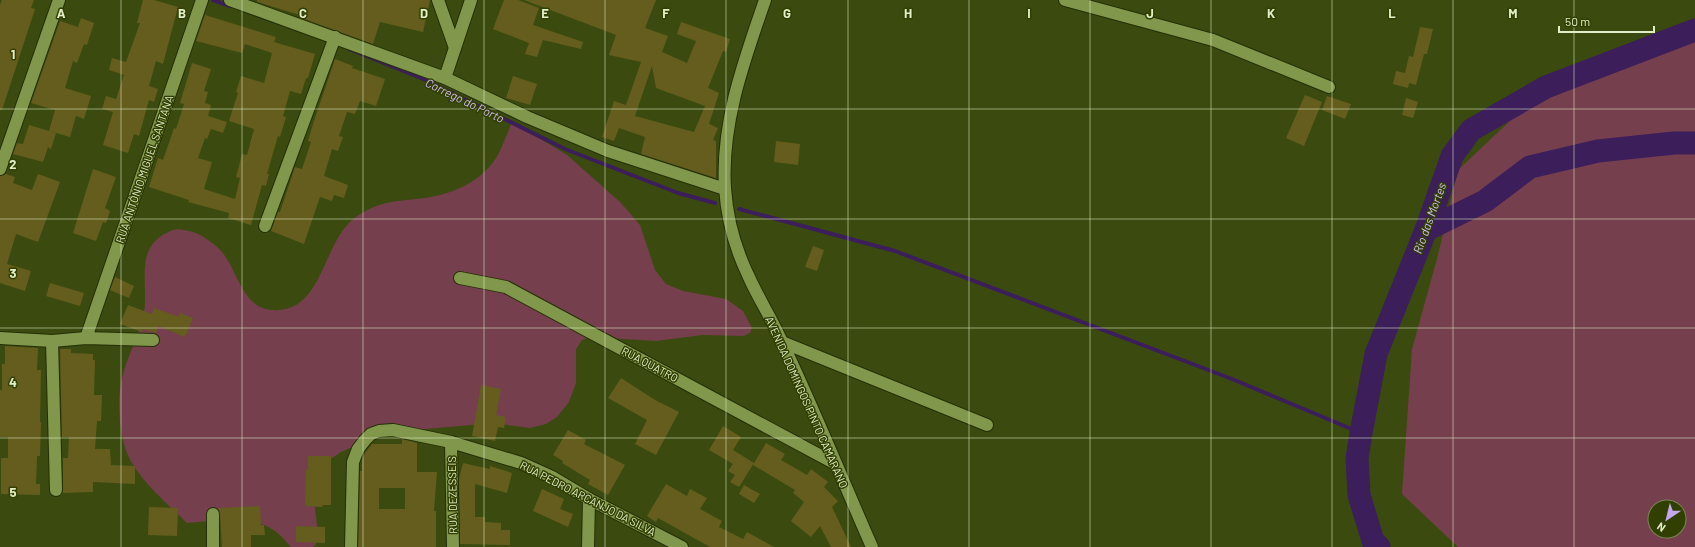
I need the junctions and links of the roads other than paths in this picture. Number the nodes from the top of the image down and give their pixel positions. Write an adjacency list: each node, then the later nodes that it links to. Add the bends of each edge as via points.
1 (59, 0): 12 (street)
2 (230, 0): 8 (street)
3 (438, 0): 9 (street)
4 (471, 0): 9 (street)
5 (765, 0): 13 (street, AVENIDA DOMINGOS PINTO CAMARANO, via 746,55 728,124)
6 (1065, 0): 11 (street, via 1213,40)
7 (201, 1): 17 (street, RUA ANTÔNIO MIGUEL SANTANA)
8 (333, 42): 10 (street); 14 (street)
9 (455, 48): 10 (street)
10 (445, 78): 13 (street, via 527,117 608,151)
11 (1328, 87)
12 (0, 169)
13 (725, 189): 20 (street, AVENIDA DOMINGOS PINTO CAMARANO, via 732,236 747,275)
14 (265, 226)
15 (460, 278): 23 (street, RUA QUATRO, via 506,287)
16 (0, 338): 19 (street)
17 (86, 338): 18 (street); 19 (street)
18 (153, 340)
19 (52, 341): 24 (street)
20 (782, 342): 21 (street); 23 (street, AVENIDA DOMINGOS PINTO CAMARANO)
21 (987, 424)
22 (451, 442): 25 (street, RUA PEDRO ARCANJO DA SILVA, via 521,462); 28 (street, RUA PEDRO ARCANJO DA SILVA, via 393,430 379,431 365,440 353,462); 29 (street, RUA DEZESSEIS)
23 (834, 463): 32 (street, AVENIDA DOMINGOS PINTO CAMARANO)
24 (56, 490)
25 (589, 499): 30 (street); 31 (street, RUA PEDRO ARCANJO DA SILVA)
26 (213, 514): 27 (street)
27 (213, 547)
28 (351, 547)
29 (453, 547)
30 (588, 547)
31 (682, 547)
32 (872, 547)

